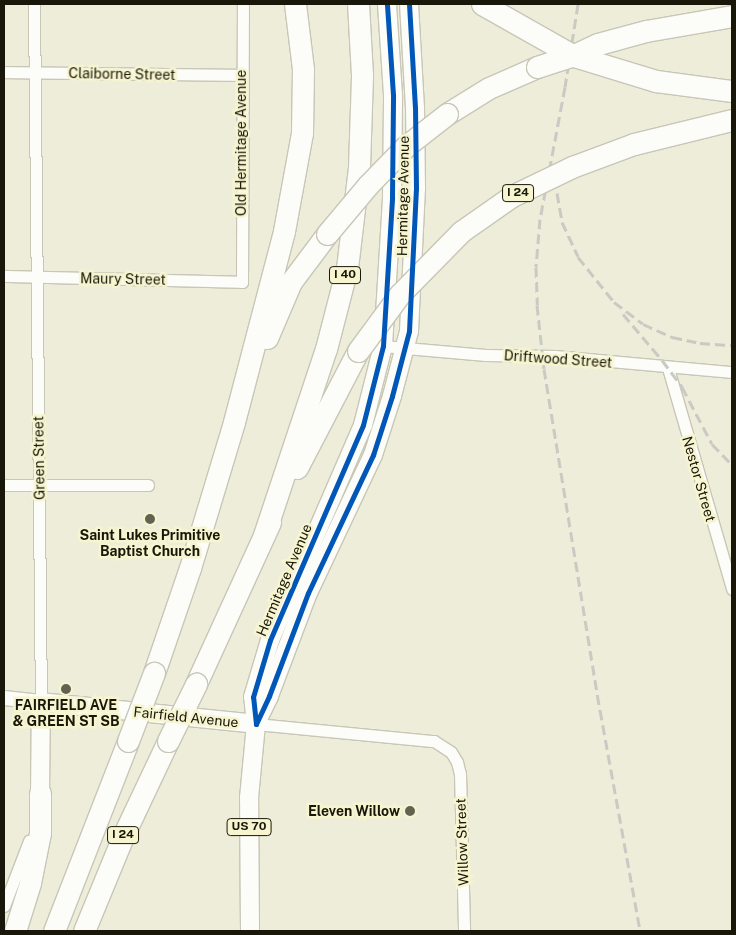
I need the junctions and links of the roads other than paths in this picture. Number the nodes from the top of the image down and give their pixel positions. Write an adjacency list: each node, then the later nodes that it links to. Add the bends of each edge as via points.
1 (34, 4): 10 (street, Green Street)
2 (243, 4): 11 (street, Old Hermitage Avenue)
3 (295, 4): 21 (highway, via 303,69 302,133 284,231)
4 (358, 4): 25 (highway, I 40, via 362,76 360,167 347,268 326,349)
5 (388, 4): 17 (main road, Hermitage Avenue / US 70, via 393,95 392,178)
6 (408, 4): 18 (main road, Hermitage Avenue / US 70, via 416,108 416,188)
7 (482, 4): 12 (highway, bridge, via 574,56 656,80)
8 (732, 16): 21 (highway, I 24, bridge, via 646,31 598,44 537,67 489,88 447,114 406,146 368,185 291,282)
9 (4, 72): 10 (street, Claiborne Street)
10 (35, 73): 11 (street, Claiborne Street); 15 (street, Green Street)
11 (241, 76): 16 (street, Old Hermitage Avenue)
12 (732, 91)
13 (732, 120): 25 (highway, I 24, bridge, via 634,144 572,167 512,196 462,231 407,287 358,351)
14 (4, 276): 15 (street, Maury Street)
15 (37, 277): 16 (street, Maury Street); 24 (street, Green Street)
16 (242, 282)
17 (383, 346): 18 (street, Driftwood Street); 29 (main road, Hermitage Avenue / US 70, via 363,425 270,640 254,697)
18 (406, 346): 19 (street, Driftwood Street, via 486,355 555,356); 29 (main road, Hermitage Avenue / US 70, via 372,455 308,593)
19 (668, 368): 20 (street, Driftwood Street); 26 (street, Nestor Street)
20 (732, 372)
21 (234, 422): 34 (highway, I 24, bridge, via 154,673)
22 (4, 485): 24 (street)
23 (148, 485): 24 (street)
24 (40, 486): 28 (street, Green Street)
25 (264, 535): 35 (highway, I 24, bridge, via 124,834)
26 (732, 589)
27 (4, 698): 28 (street, Fairfield Avenue)
28 (41, 702): 29 (main road, Fairfield Avenue); 31 (main road, Green Street)
29 (256, 724): 30 (street, Fairfield Avenue, via 434,742 445,746); 36 (main road, Hermitage Avenue / US 70, via 248,798)
30 (453, 755): 37 (street, Willow Street, via 460,774)
31 (40, 793): 32 (street, Green Street, via 27,850); 33 (highway, via 40,833 30,883)
32 (4, 906)
33 (15, 931)
34 (54, 931)
35 (84, 931)
36 (250, 931)
37 (464, 931)

